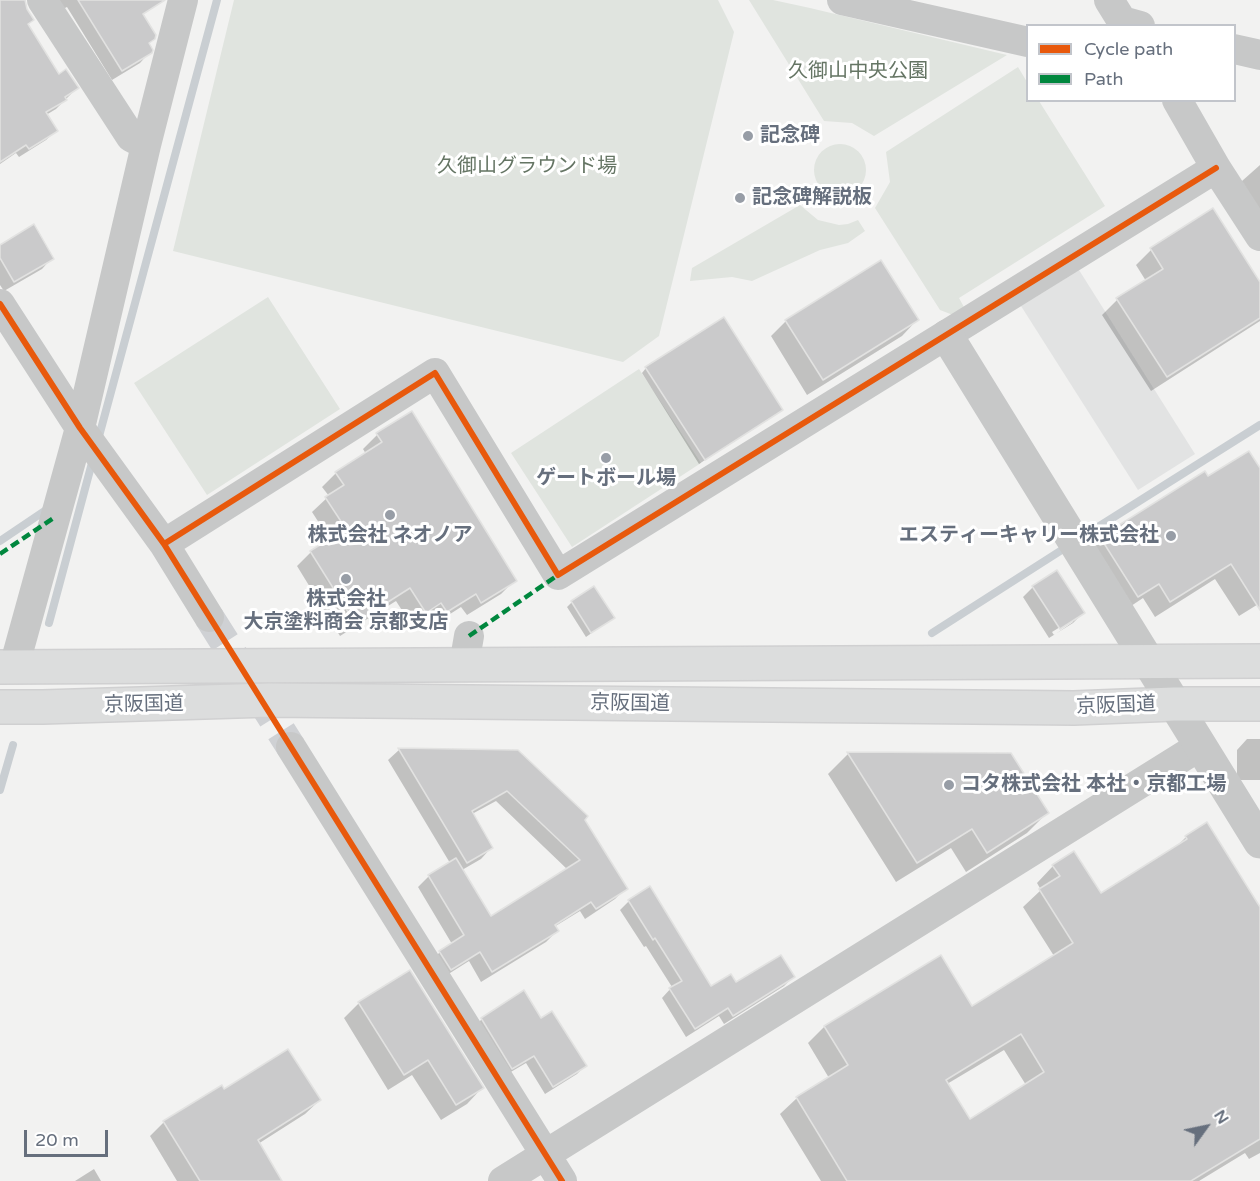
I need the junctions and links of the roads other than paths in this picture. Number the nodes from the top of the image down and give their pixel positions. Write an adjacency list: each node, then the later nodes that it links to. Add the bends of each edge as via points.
1 (42, 0): 10 (street, via 131,137)
2 (183, 0): 10 (street)
3 (842, 0): 6 (street)
4 (1109, 0): 5 (street, via 1122,21)
5 (1133, 24)
6 (1026, 42)
7 (1236, 49): 8 (street)
8 (1260, 55)
9 (1178, 102): 11 (street)
10 (146, 145): 15 (street)
11 (1216, 168): 12 (street); 14 (street)
12 (1260, 236)
13 (0, 304): 15 (street)
14 (947, 336): 16 (street, via 558,575 435,373); 19 (street)
15 (80, 428): 16 (street); 20 (street)
16 (164, 544): 17 (street)
17 (209, 617)
18 (1260, 661): 19 (highway, 京阪国道)
19 (1148, 662): 20 (highway, 京阪国道, via 467,651); 21 (street)
20 (10, 667)
21 (1174, 704): 22 (highway, 京阪国道); 23 (highway, 京阪国道, via 1074,708 269,700); 24 (street)
22 (1260, 704)
23 (19, 707)
24 (1200, 746): 26 (street); 27 (street)
25 (291, 747): 27 (street)
26 (1260, 842)
27 (545, 1155): 28 (street); 29 (street)
28 (503, 1181)
29 (562, 1181)

